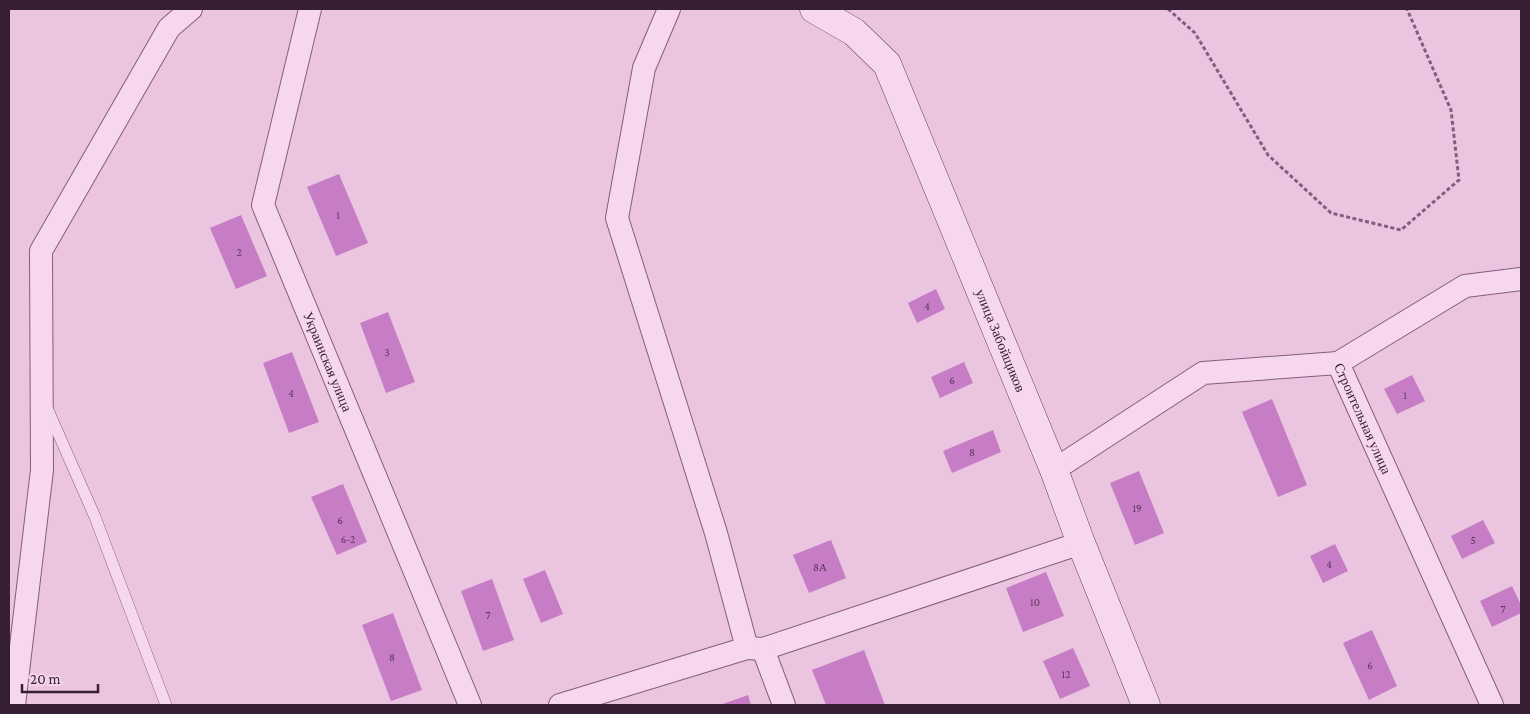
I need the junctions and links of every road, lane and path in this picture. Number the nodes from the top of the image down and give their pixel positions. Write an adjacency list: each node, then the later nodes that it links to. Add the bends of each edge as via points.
1 (191, 9): 9 (street, via 169,28 41,252)
2 (310, 9): 15 (street, Украинская улица, via 263,205)
3 (669, 9): 12 (street, via 644,68 617,218)
4 (814, 9): 10 (main road, улица Забойщиков, via 854,32 887,64)
5 (1168, 9): 6 (path, via 1195,33 1268,155 1331,213 1401,230 1459,180 1451,110)
6 (1407, 9)
7 (1521, 279): 8 (street, via 1465,286)
8 (1338, 363): 10 (street, Строительная улица, via 1204,373); 19 (street, Строительная улица)
9 (42, 398): 13 (street, via 42,470); 14 (lane, via 95,516)
10 (1054, 470): 11 (main road, улица Забойщиков)
11 (1081, 543): 12 (street); 18 (main road, улица Забойщиков)
12 (755, 649): 16 (street); 17 (street)
13 (14, 705)
14 (166, 705)
15 (470, 705)
16 (560, 705)
17 (784, 705)
18 (1146, 705)
19 (1492, 705)

